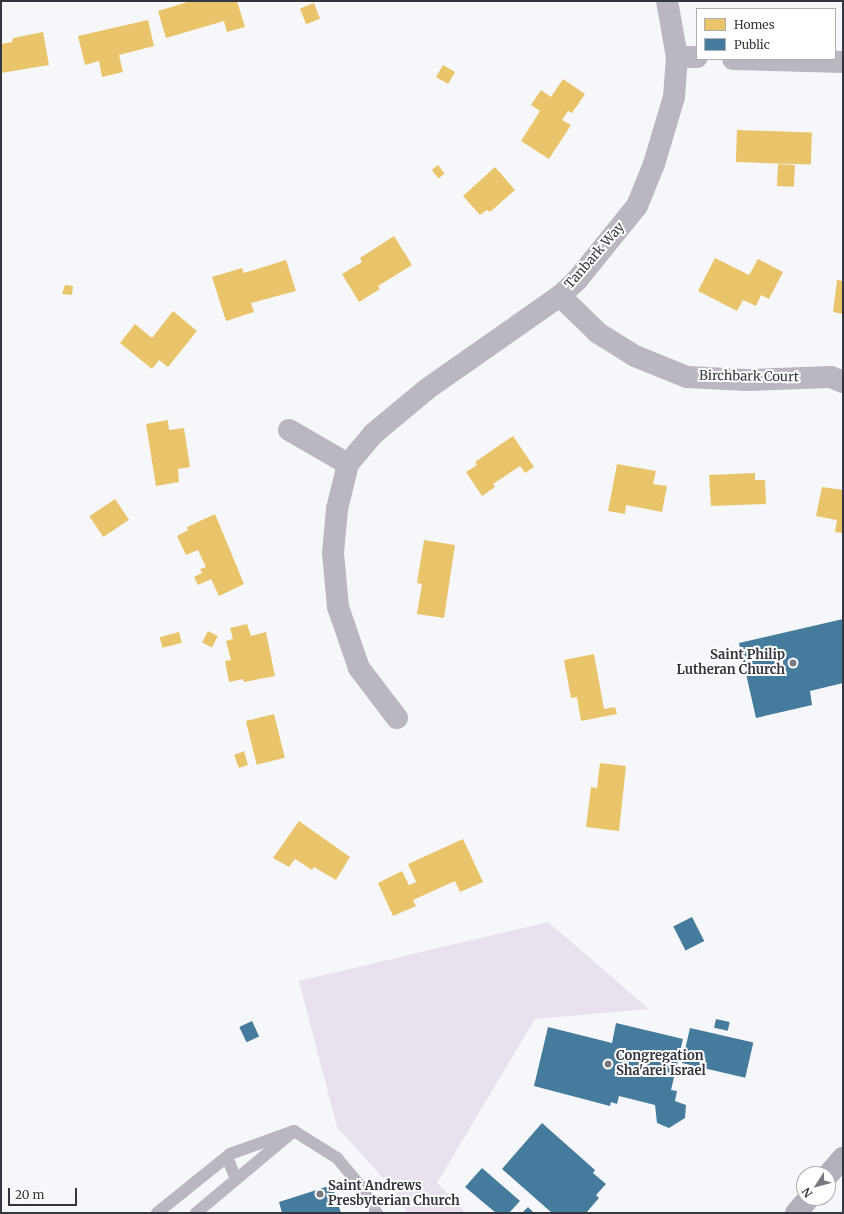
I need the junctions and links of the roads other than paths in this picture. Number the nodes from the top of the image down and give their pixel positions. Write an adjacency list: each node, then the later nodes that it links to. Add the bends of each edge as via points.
1 (667, 1): 2 (street, Tanbark Way)
2 (687, 57): 5 (street, Tanbark Way, via 654,164 637,206 581,275)
3 (770, 60): 4 (street)
4 (843, 62)
5 (560, 296): 6 (street, Birchbark Court, via 598,333 635,356 687,376 747,380 831,377); 8 (street, Tanbark Way, via 427,389 373,434)
6 (843, 382)
7 (289, 430): 8 (street)
8 (348, 464): 9 (street, Tanbark Way, via 336,509 333,553 338,607 359,668)
9 (397, 718)
10 (294, 1130): 11 (lane); 14 (lane); 17 (lane, via 337,1158 360,1185)
11 (226, 1157): 14 (lane); 15 (lane)
12 (843, 1158): 13 (main road)
13 (836, 1166)
14 (236, 1179): 16 (lane)
15 (157, 1213)
16 (196, 1213)
17 (377, 1213)

